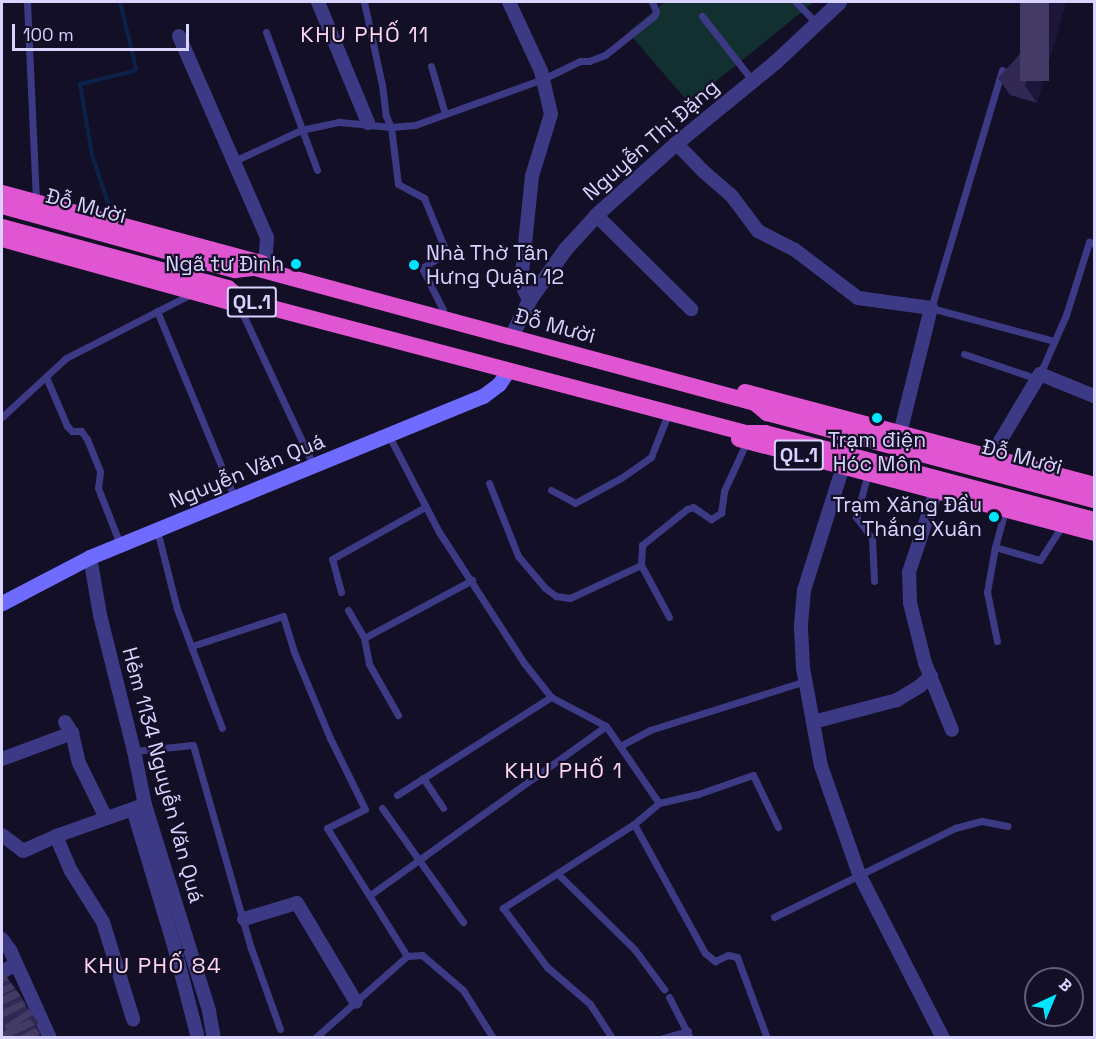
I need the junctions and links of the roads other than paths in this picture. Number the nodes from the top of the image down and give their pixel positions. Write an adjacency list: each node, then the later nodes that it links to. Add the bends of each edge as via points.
1 (27, 2): 24 (lane)
2 (318, 2): 17 (street)
3 (364, 2): 18 (lane)
4 (509, 2): 14 (street)
5 (652, 2): 14 (lane, via 654,16 605,55 580,61)
6 (796, 2): 9 (lane)
7 (839, 2): 9 (street, Nguyễn Thị Đặng)
8 (702, 16): 15 (lane)
9 (817, 24): 15 (street, Nguyễn Thị Đặng)
10 (266, 32): 19 (lane)
11 (179, 36): 21 (street)
12 (1005, 59): 34 (lane)
13 (431, 66): 16 (lane)
14 (543, 79): 16 (lane); 32 (street, via 551,114 532,176 521,283)
15 (752, 80): 20 (street, Nguyễn Thị Đặng)
16 (445, 114): 18 (lane, via 415,125)
17 (368, 123): 18 (lane); 19 (lane, via 340,122)
18 (391, 127): 37 (lane, via 398,184 424,198 445,249 422,268)
19 (301, 130): 21 (lane); 22 (lane)
20 (676, 143): 26 (street, Nguyễn Thị Đặng); 34 (street, via 731,195 758,231 795,250 858,298)
21 (234, 161): 30 (street, via 267,237)
22 (317, 170)
23 (2, 193): 24 (highway, Đỗ Mười / QL.1)
24 (36, 202): 30 (highway, Đỗ Mười / QL.1)
25 (2, 206): 37 (highway, Đỗ Mười / QL.1, via 235,270 255,268)
26 (596, 215): 32 (street, Nguyễn Thị Đặng, via 565,249); 35 (street)
27 (2, 227): 41 (highway, Đỗ Mười / QL.1, via 228,288 242,300)
28 (2, 240): 31 (highway, Đỗ Mười / QL.1)
29 (1095, 244): 39 (lane, via 1089,242)
30 (265, 264): 37 (highway, Đỗ Mười / QL.1)
31 (194, 292): 33 (highway, Đỗ Mười / QL.1); 36 (lane)
32 (529, 300): 38 (street, Nguyễn Thị Đặng)
33 (238, 304): 41 (highway, Đỗ Mười / QL.1); 52 (lane)
34 (931, 308): 39 (lane); 47 (street)
35 (691, 309)
36 (158, 311): 43 (lane, via 66,358); 58 (lane)
37 (443, 315): 38 (highway, Đỗ Mười / QL.1)
38 (512, 334): 47 (highway, Đỗ Mười / QL.1); 59 (highway, Đỗ Mười / QL.1, via 755,403 767,413)
39 (1054, 341): 42 (lane)
40 (964, 354): 42 (lane)
41 (506, 372): 46 (highway, Đỗ Mười / QL.1); 48 (main road, Nguyễn Văn Quá, via 488,393); 51 (highway, Đỗ Mười / QL.1, via 746,433 765,433)
42 (1039, 376): 44 (street); 50 (street)
43 (46, 377): 45 (lane); 66 (lane, via 67,426 85,435 100,472 98,488)
44 (1095, 396)
45 (2, 417)
46 (666, 419): 49 (highway, Đỗ Mười / QL.1); 56 (lane, via 651,457 621,478 575,503)
47 (900, 434): 50 (highway, Đỗ Mười / QL.1)
48 (389, 436): 52 (main road, Nguyễn Văn Quá); 60 (lane)
49 (747, 441): 51 (highway, Đỗ Mười / QL.1); 69 (lane, via 724,491 721,513 711,519 693,507 687,509 642,545)
50 (990, 458): 55 (highway, Đỗ Mười / QL.1)
51 (845, 460): 53 (highway, Đỗ Mười / QL.1); 62 (highway, Đỗ Mười / QL.1); 80 (street, via 804,590 801,628)
52 (314, 467): 58 (main road, Nguyễn Văn Quá)
53 (868, 473): 57 (highway, Đỗ Mười / QL.1); 71 (lane, via 856,517 872,538)
54 (489, 483): 69 (lane, via 518,556 556,596 570,598)
55 (1095, 485)
56 (551, 490)
57 (936, 491): 61 (highway, Đỗ Mười / QL.1); 79 (street, via 909,572 910,603)
58 (235, 499): 64 (main road, Nguyễn Văn Quá)
59 (1095, 500)
60 (425, 507): 70 (lane); 72 (lane, via 332,559)
61 (1005, 510): 63 (highway, Đỗ Mười / QL.1); 67 (lane)
62 (1095, 520)
63 (1062, 525): 65 (highway, Đỗ Mười / QL.1); 67 (lane, via 1040,560)
64 (157, 530): 66 (main road, Nguyễn Văn Quá); 78 (lane, via 177,609)
65 (1095, 533)
66 (120, 544): 68 (main road, Nguyễn Văn Quá)
67 (995, 548): 77 (lane, via 987,592)
68 (90, 556): 73 (main road, Nguyễn Văn Quá); 88 (street, Hẻm 1134 Nguyễn Văn Quá, via 100,615)
69 (640, 565): 75 (lane)
70 (472, 580): 76 (lane); 81 (lane, via 501,630)
71 (874, 581)
72 (341, 592)
73 (2, 603)
74 (348, 610): 76 (lane)
75 (669, 617)
76 (364, 638): 82 (lane, via 369,664)
77 (997, 641)
78 (192, 646): 85 (lane); 105 (lane, via 283,616 330,738 365,809 327,828)
79 (931, 676): 83 (street, via 897,700); 86 (street)
80 (805, 681): 83 (street); 87 (lane, via 650,730)
81 (551, 698): 84 (lane); 90 (lane)
82 (398, 715)
83 (813, 722): 104 (street, via 821,766)
84 (606, 726): 87 (lane); 102 (lane)
85 (222, 728)
86 (952, 730)
87 (620, 746): 92 (lane)
88 (134, 751): 93 (street, Hẻm 1134 Nguyễn Văn Quá); 107 (lane, via 193,745)
89 (2, 759): 96 (street, via 69,728 79,763)
90 (423, 778): 91 (lane); 95 (lane)
91 (397, 795)
92 (659, 803): 97 (lane); 99 (lane, via 753,775)
93 (139, 807): 96 (street); 118 (street); 121 (street, Hẻm 1134 Nguyễn Văn Quá, via 209,1011)
94 (382, 808): 102 (lane)
95 (443, 808)
96 (106, 818): 101 (street)
97 (634, 824): 103 (lane); 126 (lane, via 705,953 715,961 728,955 737,957)
98 (1008, 826): 104 (lane, via 982,821 955,828)
99 (778, 827)
100 (2, 835): 101 (street, via 23,851)
101 (56, 836): 116 (street, via 71,871 103,922)
102 (416, 860): 105 (lane); 108 (lane)
103 (558, 874): 113 (lane, via 635,950); 124 (lane, via 503,908 546,967 590,1004)
104 (859, 874): 106 (lane); 127 (street)
105 (370, 895): 110 (lane)
106 (774, 917)
107 (244, 919): 115 (street, via 297,903); 117 (lane)
108 (463, 922)
109 (2, 939): 111 (street)
110 (407, 956): 115 (lane); 123 (lane, via 422,955 463,990)
111 (16, 964): 112 (street); 120 (street)
112 (2, 972)
113 (664, 989)
114 (669, 997): 119 (lane)
115 (356, 1002): 122 (lane)
116 (133, 1019)
117 (280, 1029)
118 (197, 1034)
119 (689, 1034): 125 (lane)
120 (50, 1038)
121 (214, 1038)
122 (315, 1038)
123 (493, 1038)
124 (612, 1038)
125 (663, 1038)
126 (767, 1038)
127 (943, 1038)

